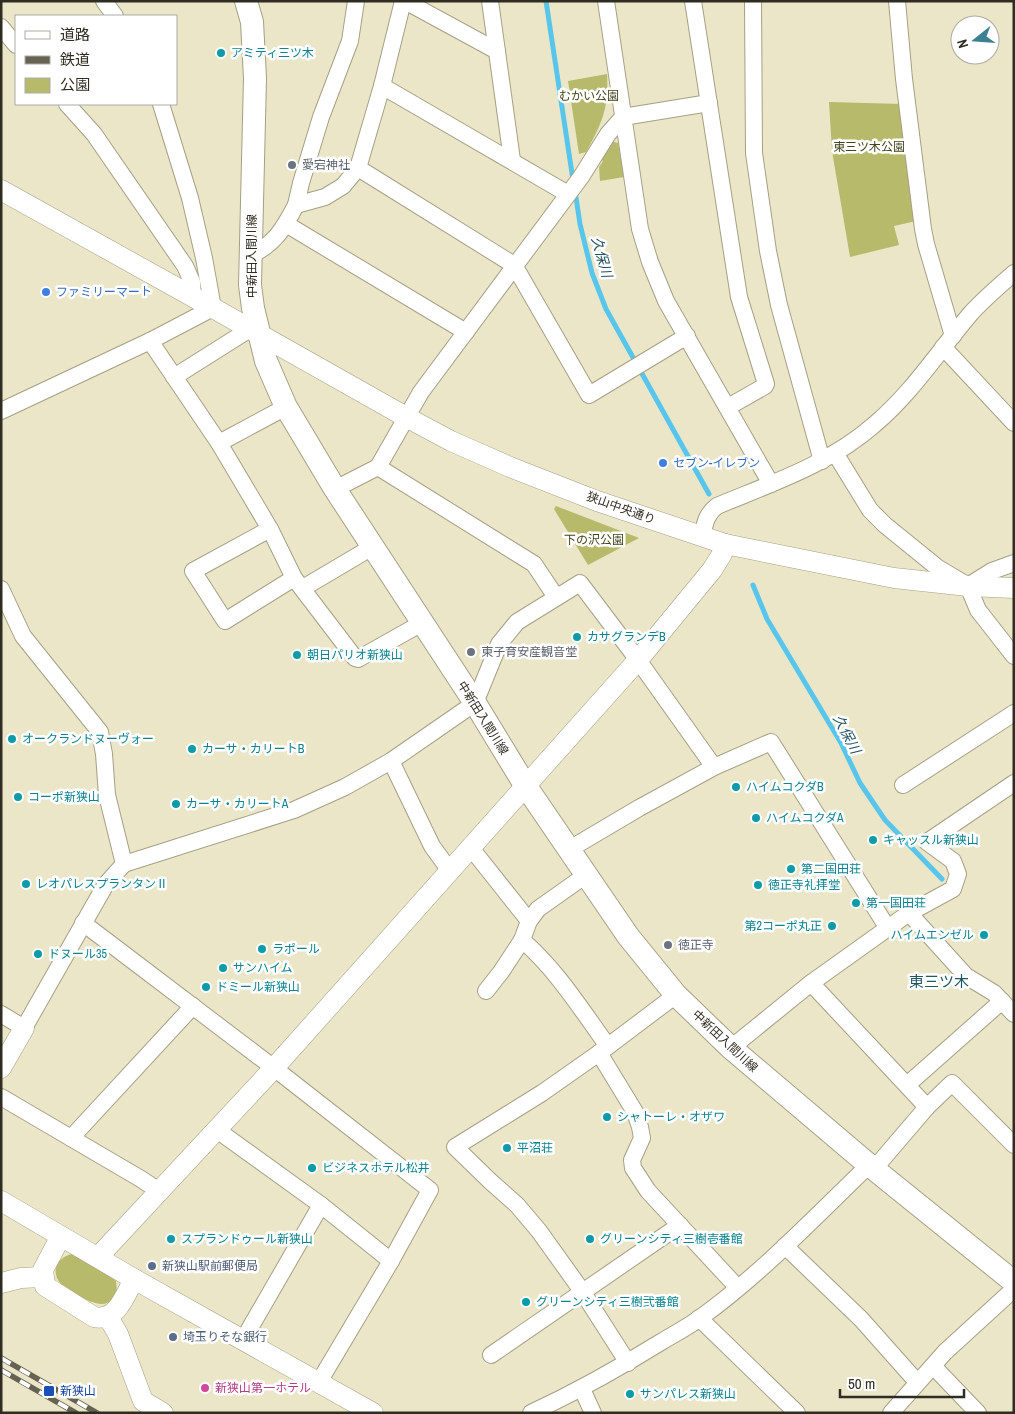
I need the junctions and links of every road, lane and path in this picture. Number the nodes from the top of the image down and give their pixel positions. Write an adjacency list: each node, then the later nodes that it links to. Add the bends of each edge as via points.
1 (104, 1): 10 (street)
2 (246, 1): 25 (main road, 中新田入間川線, via 252,22 255,78)
3 (356, 1): 23 (street, via 350,41 321,117)
4 (404, 1): 13 (street); 14 (street)
5 (490, 1): 13 (street)
6 (606, 1): 18 (street)
7 (693, 1): 15 (street)
8 (753, 1): 42 (street, via 754,152 768,251 779,305)
9 (898, 1): 34 (street, via 904,79 923,229)
10 (113, 15)
11 (1, 28): 12 (street)
12 (15, 44)
13 (497, 51): 19 (street)
14 (382, 86): 19 (street); 20 (street)
15 (709, 103): 18 (street); 37 (street, via 740,297 766,384)
16 (68, 105): 28 (street, via 94,134 186,266)
17 (161, 105): 29 (street, via 190,198)
18 (623, 117): 22 (street); 32 (street, via 640,229 666,301)
19 (512, 160): 22 (street)
20 (358, 168): 23 (street, via 344,186 325,197); 26 (street)
21 (1, 190): 28 (street, 狭山中央通り)
22 (568, 194): 26 (street)
23 (296, 205): 24 (street)
24 (286, 224): 25 (street, via 272,243); 31 (street)
25 (250, 255): 30 (main road, 中新田入間川線)
26 (514, 265): 31 (street); 32 (street, via 589,395)
27 (1014, 273): 34 (street, via 973,311)
28 (193, 298): 29 (street, 狭山中央通り)
29 (213, 308): 30 (street, 狭山中央通り); 33 (street)
30 (254, 331): 35 (street); 36 (main road, 中新田入間川線); 39 (street, 狭山中央通り)
31 (466, 332): 39 (street)
32 (687, 336): 37 (street)
33 (150, 341): 35 (street); 38 (street)
34 (948, 341): 40 (street); 42 (street, via 894,407 869,430)
35 (174, 377): 41 (street)
36 (286, 407): 41 (street); 45 (main road, 中新田入間川線)
37 (728, 407): 44 (street)
38 (1, 411)
39 (406, 417): 43 (street); 47 (street, 狭山中央通り, via 510,467 597,501)
40 (1014, 423)
41 (219, 443): 46 (street)
42 (828, 457): 44 (street); 52 (street, via 885,525 938,568)
43 (378, 467): 45 (street); 55 (street, via 534,564)
44 (770, 484): 47 (street, via 717,506 706,518)
45 (335, 489): 49 (main road, 中新田入間川線)
46 (270, 529): 51 (street); 51 (street, via 193,571 225,621)
47 (702, 536): 48 (street, 狭山中央通り)
48 (725, 544): 52 (street, 狭山中央通り, via 894,578); 58 (street, via 712,570)
49 (374, 546): 51 (street); 56 (main road, 中新田入間川線)
50 (1014, 563): 52 (street, via 992,571)
51 (299, 583): 56 (street, via 354,658 358,659)
52 (968, 586): 53 (street, 狭山中央通り); 57 (street, via 978,610)
53 (1014, 588)
54 (2, 593): 68 (street, via 23,636 100,732 107,795)
55 (556, 597): 58 (street, via 580,583); 59 (street, via 517,622 499,644)
56 (422, 623): 59 (main road, 中新田入間川線)
57 (1014, 656)
58 (638, 660): 62 (street); 64 (street)
59 (475, 703): 61 (street); 64 (main road, 中新田入間川線)
60 (1014, 713): 65 (street)
61 (391, 761): 68 (street, via 294,810); 69 (street, via 432,846)
62 (714, 767): 67 (street); 74 (street, via 771,742)
63 (1014, 783): 71 (street, via 927,842 953,861 958,874 953,889)
64 (525, 785): 66 (street); 67 (main road, 中新田入間川線)
65 (903, 785)
66 (471, 848): 69 (street); 72 (street)
67 (568, 850): 70 (main road, 中新田入間川線)
68 (124, 864): 73 (street, via 106,884)
69 (450, 871): 87 (street)
70 (586, 875): 72 (street, via 538,909); 78 (main road, 中新田入間川線, via 628,936)
71 (908, 913): 74 (street); 79 (street, via 966,976)
72 (529, 921): 75 (street)
73 (83, 923): 80 (street); 83 (street)
74 (887, 927): 76 (street)
75 (522, 940): 77 (street); 85 (street, via 567,990)
76 (811, 983): 84 (street); 88 (street)
77 (486, 991)
78 (676, 995): 84 (main road, 中新田入間川線); 85 (street)
79 (1002, 1001): 82 (street); 88 (street)
80 (193, 1006): 87 (street); 92 (street)
81 (1, 1014): 83 (street)
82 (1014, 1014)
83 (24, 1028): 86 (street)
84 (731, 1048): 94 (main road, 中新田入間川線)
85 (603, 1049): 98 (street, via 640,1127 642,1138 632,1160 633,1168 648,1191); 109 (street, via 455,1147 517,1204)
86 (1, 1068)
87 (274, 1068): 91 (street); 102 (street, via 430,1190)
88 (907, 1085): 90 (street)
89 (1, 1097): 92 (street)
90 (927, 1107): 93 (street, via 952,1083); 94 (street)
91 (217, 1130): 95 (street); 97 (street)
92 (71, 1138): 95 (street)
93 (1014, 1145)
94 (871, 1167): 100 (street); 105 (main road, 中新田入間川線)
95 (159, 1192): 101 (street)
96 (1, 1201): 99 (street)
97 (321, 1205): 102 (street); 112 (street)
98 (680, 1225): 107 (street); 109 (street)
99 (61, 1236): 101 (street); 103 (street, via 43,1270)
100 (785, 1246): 107 (street); 117 (street, via 861,1319)
101 (98, 1257): 104 (street)
102 (391, 1260): 116 (street)
103 (43, 1277): 106 (street); 110 (street, via 45,1286 78,1308 94,1317)
104 (134, 1279): 110 (street, via 115,1312); 112 (street)
105 (1014, 1282)
106 (1, 1283)
107 (738, 1288): 111 (street)
108 (1014, 1289): 115 (street)
109 (582, 1291): 113 (street); 114 (street)
110 (108, 1317): 119 (street, via 118,1334 143,1401)
111 (699, 1318): 114 (street); 123 (street)
112 (243, 1340): 116 (street)
113 (490, 1355)
114 (628, 1362): 118 (street)
115 (933, 1366): 117 (street); 125 (street)
116 (319, 1382): 120 (street)
117 (917, 1382): 124 (street)
118 (582, 1389): 121 (street); 122 (street)
119 (163, 1413)
120 (373, 1413)
121 (532, 1413)
122 (593, 1413)
123 (797, 1413)
124 (891, 1413)
125 (978, 1413)

